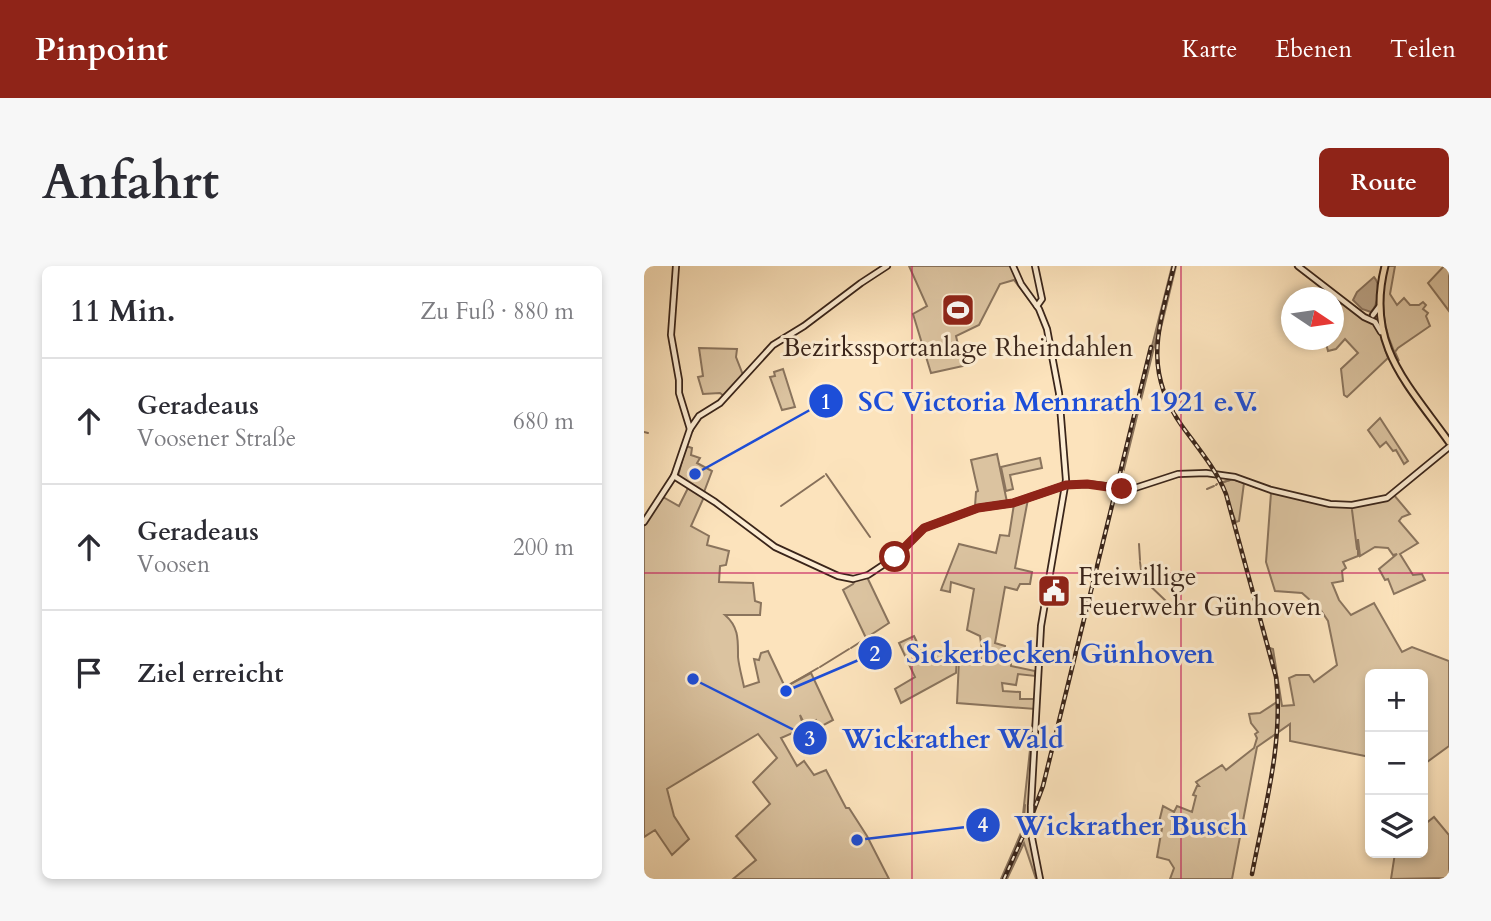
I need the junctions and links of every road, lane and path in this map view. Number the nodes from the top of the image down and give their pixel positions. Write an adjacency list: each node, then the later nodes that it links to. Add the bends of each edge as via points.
1 (676, 266): 11 (street, via 671,335 679,393)
2 (887, 266): 11 (street, via 775,344)
3 (1013, 266): 8 (street)
4 (1035, 266): 8 (street, via 1041,296)
5 (1298, 266): 9 (street)
6 (1385, 266): 7 (main road)
7 (1380, 291): 9 (main road); 9 (main road)
8 (1037, 305): 15 (street, via 1046,324 1057,382)
9 (1374, 316): 10 (main road); 10 (street); 12 (main road, via 1398,365)
10 (1382, 332): 13 (main road, via 1393,362)
11 (690, 429): 14 (street)
12 (1449, 435)
13 (1449, 447): 15 (street, via 1384,500 1352,505 1330,504 1222,474 1195,472 1132,489)
14 (674, 476): 15 (street, via 775,547 853,579 895,557 924,528); 16 (street)
15 (1066, 485): 17 (street, bridge, via 1041,626 1031,806)
16 (644, 522)
17 (1040, 879)

